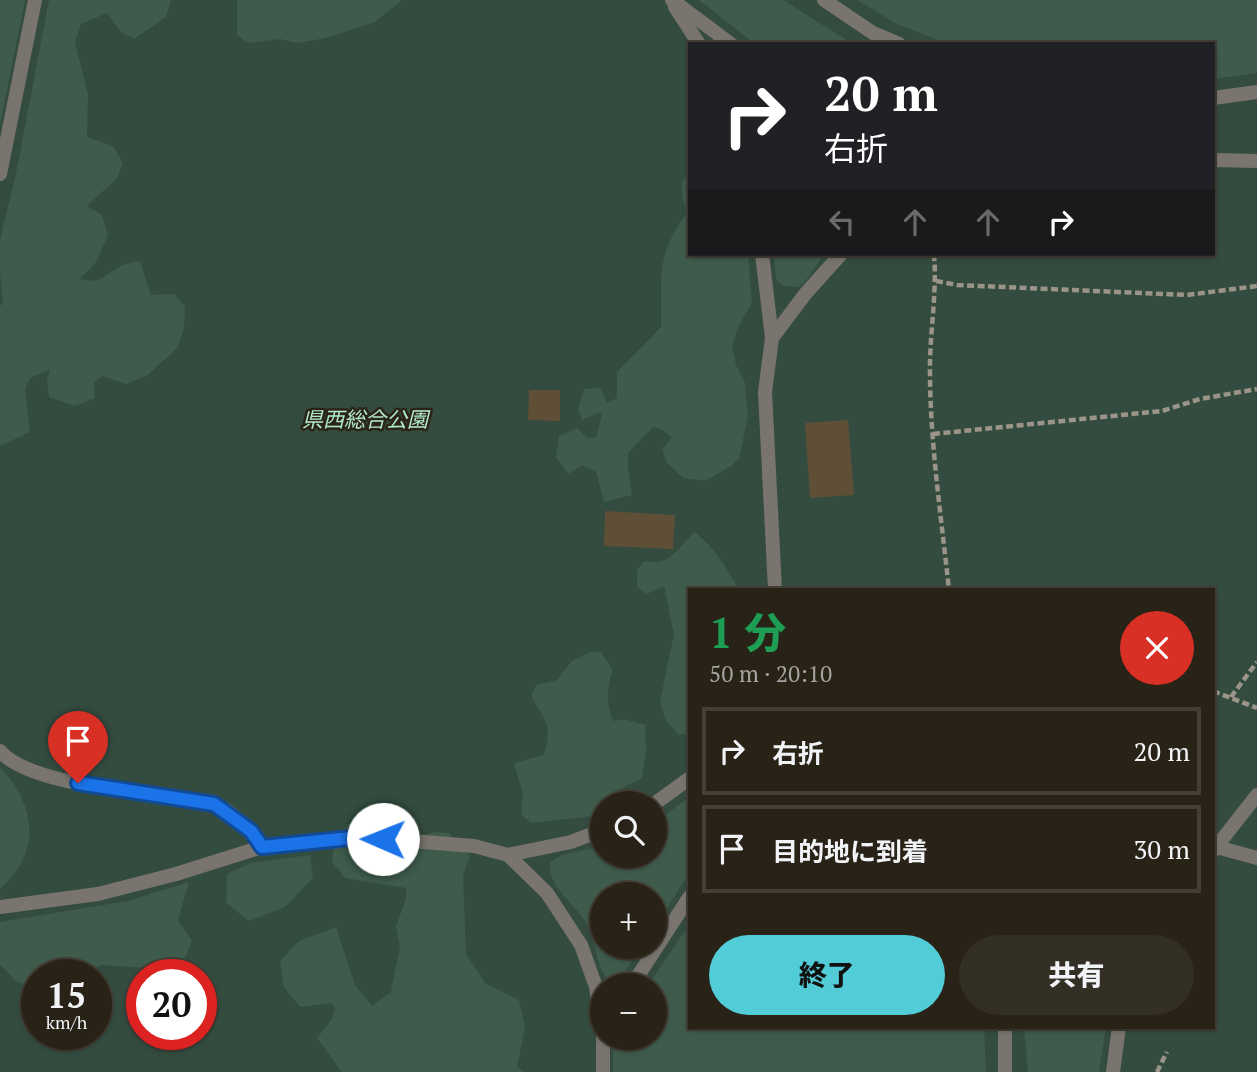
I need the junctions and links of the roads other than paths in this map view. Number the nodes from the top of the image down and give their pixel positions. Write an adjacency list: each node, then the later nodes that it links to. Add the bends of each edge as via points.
1 (35, 0): 11 (lane)
2 (671, 0): 4 (lane); 5 (lane)
3 (824, 0): 6 (lane)
4 (698, 42)
5 (728, 42)
6 (894, 42)
7 (1257, 92): 8 (lane)
8 (1215, 98)
9 (1215, 160): 10 (lane)
10 (1257, 161)
11 (0, 174)
12 (762, 256): 14 (lane)
13 (839, 256): 14 (lane)
14 (772, 338): 15 (lane, via 765,392)
15 (775, 588)
16 (0, 751): 21 (lane, via 32,771 78,783 214,804 251,831)
17 (688, 779): 19 (lane)
18 (1257, 794): 22 (lane)
19 (667, 795)
20 (590, 835): 24 (lane)
21 (262, 847): 24 (lane, via 361,837 474,846); 27 (lane, via 98,894)
22 (1215, 847)
23 (1215, 848): 25 (lane)
24 (508, 855): 28 (lane, via 547,893 581,945)
25 (1257, 858)
26 (688, 900): 29 (lane)
27 (0, 906)
28 (591, 973)
29 (640, 973)
30 (1005, 1029): 34 (lane)
31 (1119, 1029): 35 (lane)
32 (603, 1050): 33 (lane)
33 (603, 1072)
34 (1005, 1072)
35 (1113, 1072)

